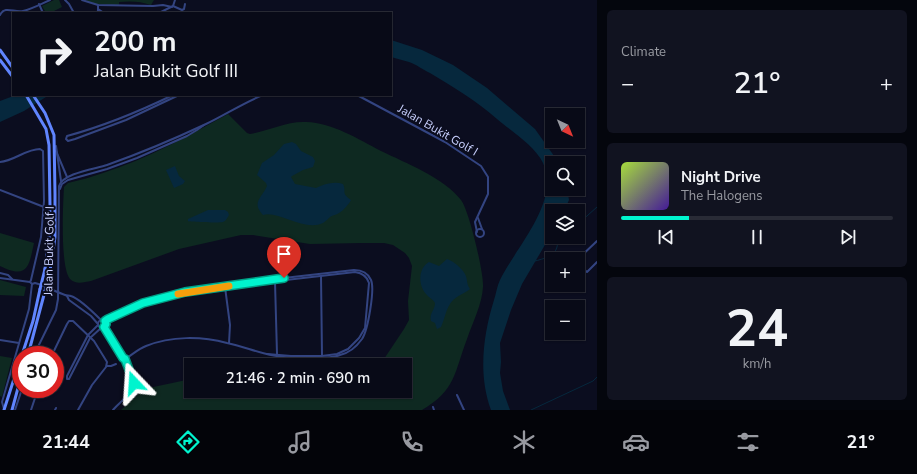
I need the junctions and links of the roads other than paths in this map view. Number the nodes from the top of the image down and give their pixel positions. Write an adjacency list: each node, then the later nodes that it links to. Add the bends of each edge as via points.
1 (50, 0): 5 (street)
2 (65, 0): 11 (street)
3 (82, 0): 6 (street)
4 (175, 0): 8 (street)
5 (40, 4): 10 (street); 15 (street, via 23,11 5,10)
6 (98, 5): 8 (street); 9 (street)
7 (185, 5): 8 (street, via 181,10)
8 (173, 6): 14 (street)
9 (98, 9): 12 (street); 13 (street)
10 (43, 12)
11 (73, 12)
12 (96, 12)
13 (102, 12)
14 (163, 12)
15 (0, 15)
16 (0, 50): 18 (main road)
17 (0, 60): 19 (main road)
18 (12, 67)
19 (12, 76)
20 (27, 96): 63 (main road, bridge, via 40,116 47,133 50,206 45,269)
21 (34, 96): 28 (main road, via 45,113)
22 (171, 96): 23 (street, via 136,113 67,136 66,139 75,139 126,120)
23 (177, 96)
24 (253, 96): 27 (street)
25 (259, 96): 27 (street)
26 (359, 96): 36 (street, Jalan Bukit Golf I, via 445,142 481,166 489,182 488,194)
27 (251, 100): 31 (street, via 204,125 106,166)
28 (54, 135): 29 (street, Jalan Bukit Golf I); 64 (main road, bridge, via 55,237 50,271)
29 (56, 150): 31 (street, Jalan Bukit Golf I); 32 (street, Jalan Bukit Golf I)
30 (0, 162): 35 (street, via 35,149 42,150)
31 (68, 178): 32 (street); 34 (street, Jalan Bukit Golf I)
32 (61, 181): 34 (street, Jalan Bukit Golf I)
33 (0, 190): 35 (street)
34 (60, 190): 52 (street, Jalan Bukit Golf I)
35 (44, 207): 47 (street, via 41,237)
36 (478, 218): 37 (street); 38 (street, Jalan Bukit Golf I, via 475,222)
37 (482, 229): 38 (street); 38 (street, via 482,236 477,235)
38 (477, 232)
39 (597, 241): 40 (street)
40 (585, 252)
41 (597, 262): 42 (street)
42 (585, 271)
43 (0, 273): 46 (street)
44 (321, 276): 49 (street); 69 (street); 69 (street, via 358,272 363,274 369,286 366,324 362,335 345,351)
45 (0, 278): 46 (street)
46 (12, 279): 47 (street)
47 (30, 281): 50 (street)
48 (259, 282): 49 (street); 51 (street); 67 (street, via 354,270 363,272 371,282 367,329 361,341 348,352 334,357 312,358 286,358)
49 (275, 282): 68 (street)
50 (33, 284): 52 (street, via 48,286); 61 (street)
51 (225, 287): 55 (street, via 162,297 125,310); 62 (street, via 229,310)
52 (58, 292): 53 (street); 65 (street, Jalan Bukit Golf I, via 56,310)
53 (66, 296): 54 (street, via 78,300); 56 (street, via 92,316)
54 (101, 320): 55 (street); 56 (street)
55 (105, 323): 57 (street); 70 (street)
56 (98, 324): 57 (street); 58 (street)
57 (102, 328): 59 (street); 70 (street)
58 (88, 335): 59 (street); 66 (street, via 75,322 70,321); 71 (street)
59 (90, 338): 71 (street); 73 (street, via 106,359)
60 (0, 340): 61 (street)
61 (19, 343): 76 (street)
62 (229, 343): 67 (street); 70 (street, via 198,338 168,340 146,346)
63 (24, 346)
64 (30, 346)
65 (38, 346)
66 (56, 346)
67 (265, 354): 68 (street)
68 (277, 354): 69 (street)
69 (322, 356)
70 (125, 359): 86 (street, via 134,385)
71 (76, 361): 71 (street, via 69,379 67,379)
72 (116, 364): 73 (street)
73 (107, 366): 85 (street, via 92,385)
74 (12, 385): 81 (main road)
75 (457, 395): 87 (street)
76 (1, 398): 80 (street)
77 (15, 398): 82 (main road)
78 (19, 398): 83 (street)
79 (35, 398): 84 (street)
80 (1, 402): 81 (street)
81 (4, 410)
82 (12, 410)
83 (15, 410)
84 (31, 410)
85 (78, 410)
86 (112, 410)
87 (464, 410)

